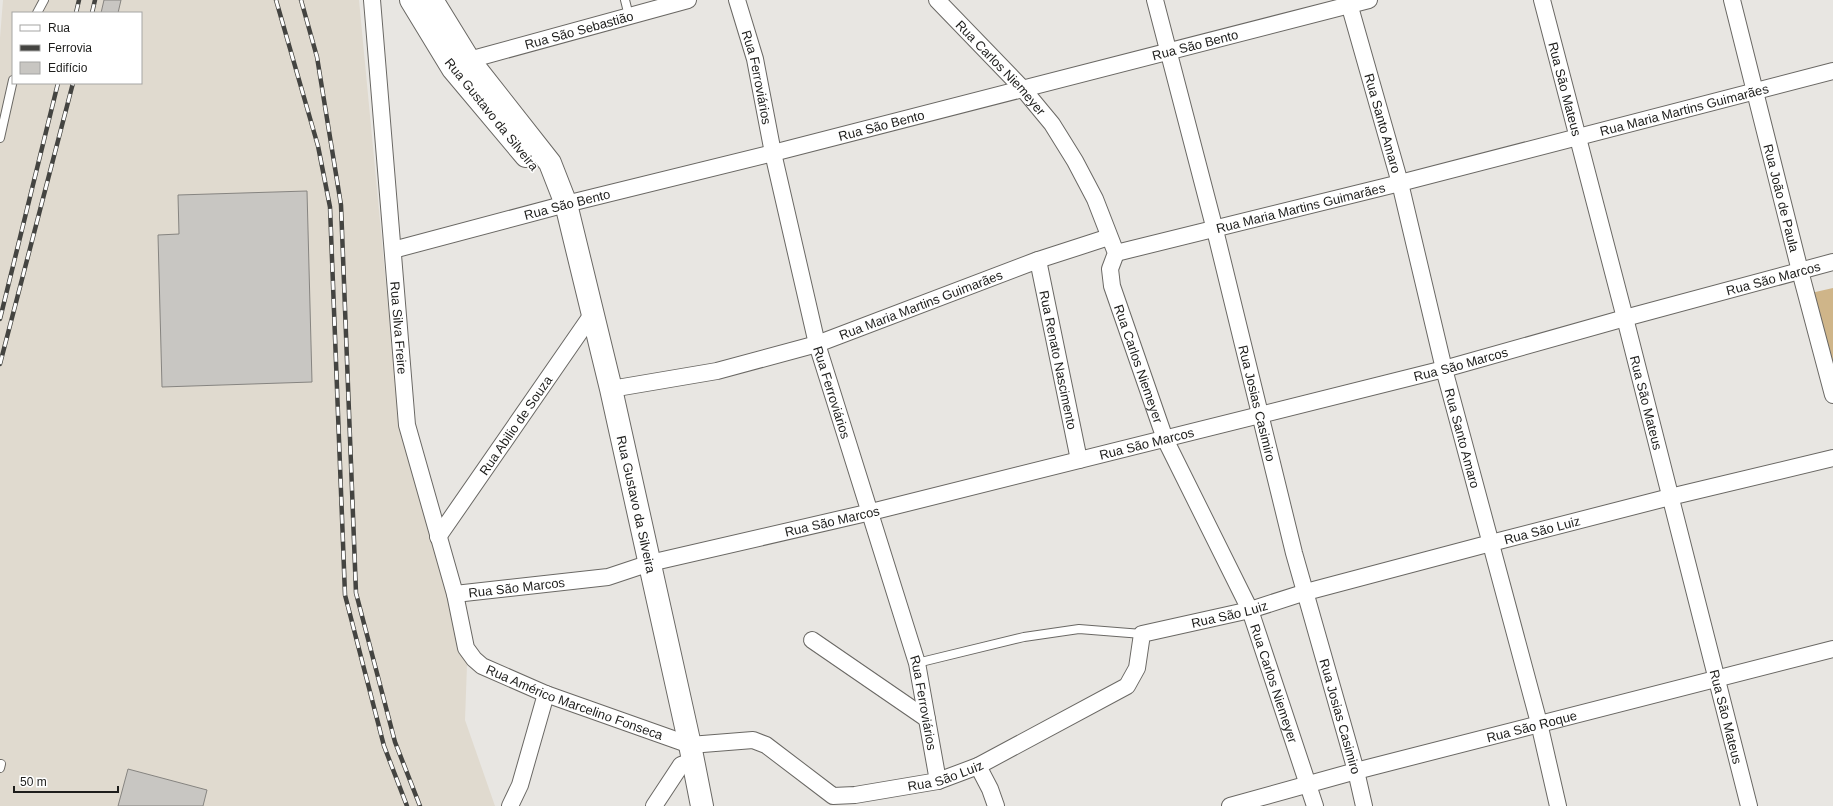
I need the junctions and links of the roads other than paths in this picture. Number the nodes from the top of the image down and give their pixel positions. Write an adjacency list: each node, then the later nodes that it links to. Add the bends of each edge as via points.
1 (44, 0): 14 (lane)
2 (372, 0): 29 (street, Rua Silva Freire)
3 (411, 0): 26 (main road, Rua Gustavo da Silveira, via 453,69)
4 (432, 0): 17 (main road, Rua Gustavo da Silveira)
5 (625, 0): 15 (lane)
6 (688, 0): 15 (street, Rua São Sebastião)
7 (737, 0): 24 (street, Rua Ferroviários, via 755,59)
8 (937, 0): 20 (street, Rua Carlos Niemeyer)
9 (1155, 0): 16 (street, Rua Josias Casimiro)
10 (1369, 0): 13 (street, Rua São Bento)
11 (1542, 0): 23 (street, Rua São Mateus)
12 (1732, 0): 21 (street, Rua João de Paula)
13 (1348, 3): 16 (street, Rua São Bento); 25 (street, Rua Santo Amaro)
14 (38, 12)
15 (629, 16): 17 (street, Rua São Sebastião)
16 (1168, 51): 20 (street, Rua São Bento); 27 (street, Rua Josias Casimiro)
17 (469, 60): 26 (main road, Rua Gustavo da Silveira, via 550,163)
18 (1833, 71): 21 (street, Rua Maria Martins Guimarães)
19 (12, 84): 22 (lane)
20 (1023, 89): 24 (street, Rua São Bento); 28 (street, Rua Carlos Niemeyer, via 1052,124 1075,161 1095,199)
21 (1755, 91): 23 (street, Rua Maria Martins Guimarães); 33 (street, Rua João de Paula)
22 (0, 138)
23 (1577, 138): 25 (street, Rua Maria Martins Guimarães); 35 (street, Rua São Mateus)
24 (773, 153): 26 (street, Rua São Bento); 36 (street, Rua Ferroviários)
25 (1400, 183): 27 (street, Rua Maria Martins Guimarães); 37 (street, Rua Santo Amaro)
26 (566, 204): 29 (street, Rua São Bento); 34 (main road, Rua Gustavo da Silveira)
27 (1215, 230): 30 (street, Rua Maria Martins Guimarães); 40 (street, Rua Josias Casimiro)
28 (1110, 237): 30 (street, Rua Carlos Niemeyer); 31 (street, Rua Maria Martins Guimarães)
29 (393, 250): 46 (street, Rua Silva Freire, via 407,425)
30 (1116, 253): 41 (street, Rua Carlos Niemeyer, via 1110,269 1112,286)
31 (1038, 260): 36 (street, Rua Maria Martins Guimarães); 43 (street, Rua Renato Nascimento)
32 (1833, 262): 33 (street, Rua São Marcos)
33 (1800, 271): 35 (street, Rua São Marcos); 39 (street, Rua João de Paula)
34 (593, 314): 38 (main road, Rua Gustavo da Silveira); 46 (street, Rua Abilio de Souza)
35 (1625, 318): 37 (street, Rua São Marcos); 44 (street, Rua São Mateus)
36 (817, 344): 38 (street, Rua Maria Martins Guimarães, via 717,371); 45 (street, Rua Ferroviários)
37 (1444, 369): 40 (street, Rua São Marcos); 47 (street, Rua Santo Amaro)
38 (611, 389): 48 (main road, Rua Gustavo da Silveira)
39 (1833, 395)
40 (1261, 414): 41 (street, Rua São Marcos); 49 (street, Rua Josias Casimiro, via 1294,553)
41 (1165, 439): 43 (street, Rua São Marcos); 51 (street, Rua Carlos Niemeyer)
42 (1833, 458): 44 (street, Rua São Luiz)
43 (1079, 460): 45 (street, Rua São Marcos)
44 (1670, 497): 47 (street, Rua São Luiz); 57 (street, Rua São Mateus)
45 (871, 512): 48 (street, Rua São Marcos); 56 (street, Rua Ferroviários)
46 (438, 537): 50 (street, Rua Silva Freire)
47 (1491, 543): 49 (street, Rua São Luiz); 60 (street, Rua Santo Amaro)
48 (650, 563): 50 (street, Rua São Marcos, via 608,577); 61 (main road, Rua Gustavo da Silveira)
49 (1306, 592): 51 (street, Rua São Luiz); 63 (street, Rua Josias Casimiro)
50 (455, 594): 54 (street, Rua Silva Freire)
51 (1250, 610): 52 (street, Rua São Luiz); 65 (street, Rua Carlos Niemeyer)
52 (1142, 634): 56 (lane, via 1079,629 1024,636); 62 (street, Rua São Luiz, via 1137,668 1127,686)
53 (812, 640): 59 (street)
54 (466, 648): 58 (street, Rua Américo Marcelino Fonseca, via 482,666)
55 (1833, 650): 57 (street, Rua São Roque)
56 (917, 663): 59 (street, Rua Ferroviários)
57 (1717, 679): 60 (street, Rua São Roque); 75 (street, Rua São Mateus)
58 (546, 694): 61 (street, Rua Américo Marcelino Fonseca); 67 (street, via 520,785)
59 (926, 719): 64 (street, Rua Ferroviários)
60 (1539, 723): 63 (street, Rua São Roque); 74 (street, Rua Santo Amaro)
61 (691, 753): 66 (street, Rua São Luiz, via 753,740 778,752); 68 (street); 69 (main road, Rua Gustavo da Silveira)
62 (978, 766): 64 (street, Rua São Luiz); 70 (street)
63 (1356, 771): 65 (street, Rua São Roque); 73 (street, Rua Josias Casimiro)
64 (938, 781): 66 (street, Rua São Luiz, via 855,795)
65 (1308, 784): 71 (street, Rua São Roque); 72 (street, Rua Carlos Niemeyer)
66 (836, 801)
67 (510, 806)
68 (654, 806)
69 (702, 806)
70 (996, 806)
71 (1230, 806)
72 (1315, 806)
73 (1364, 806)
74 (1558, 806)
75 (1749, 806)

